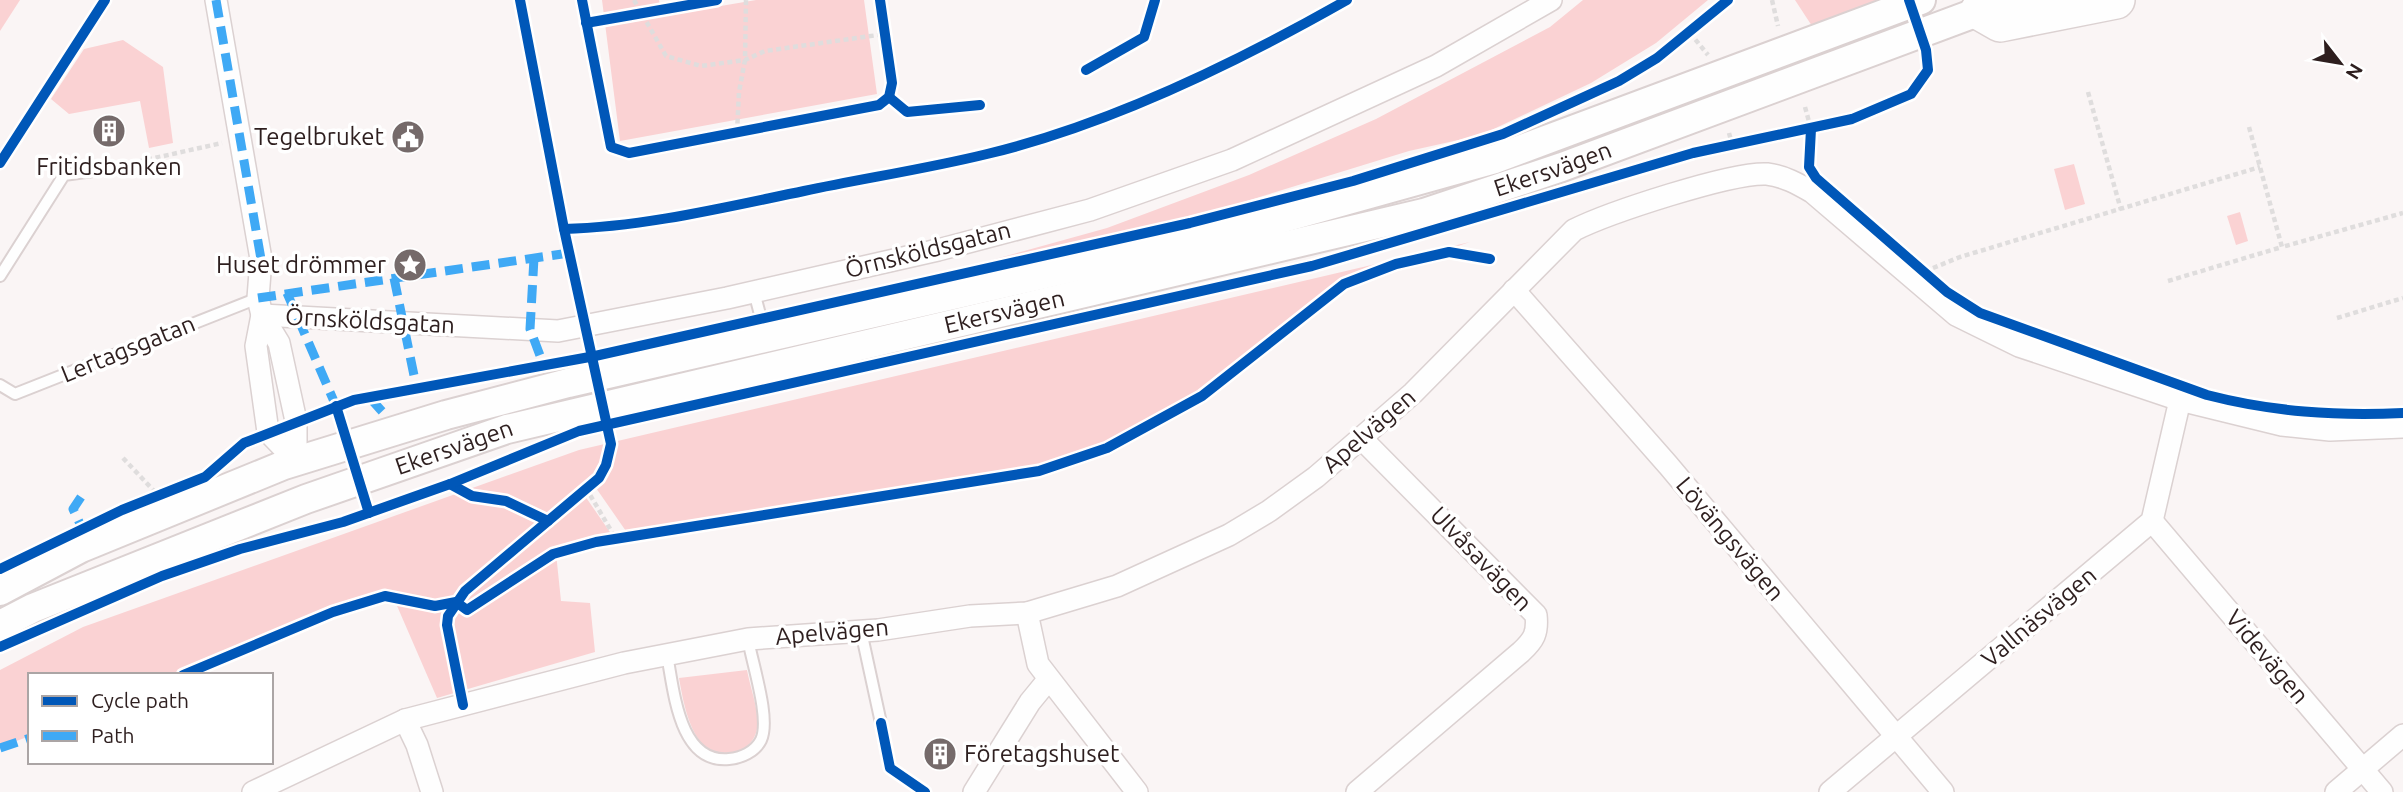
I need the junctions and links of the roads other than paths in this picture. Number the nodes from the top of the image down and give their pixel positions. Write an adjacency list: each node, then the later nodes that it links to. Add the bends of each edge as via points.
1 (216, 0): 10 (street, via 261,259)
2 (1551, 0): 9 (street, Örnsköldsgatan, via 1436,66 1284,139 1148,192 938,250)
3 (1921, 0): 11 (main road, Ekersvägen, via 1495,159 1251,227)
4 (2116, 0): 5 (highway, via 2000,23)
5 (1994, 6): 12 (main road, Ekersvägen, via 1562,167 1424,213)
6 (100, 170): 7 (lane, via 64,175)
7 (0, 276)
8 (1514, 290): 14 (street, Apelvägen, via 1574,230 1599,217 1738,177 1767,174 1812,192 1922,288 1979,329); 16 (street, Apelvägen); 30 (street, Lövängsvägen)
9 (754, 292): 10 (street, Örnsköldsgatan, via 558,331); 11 (lane)
10 (260, 306): 13 (lane, Lertagsgatan, via 15,394); 17 (street, via 279,343 296,421); 17 (street, via 256,346 268,432)
11 (766, 337): 12 (main road); 17 (main road, Ekersvägen, via 497,399)
12 (772, 365): 18 (main road, Ekersvägen, via 507,429)
13 (0, 385)
14 (2180, 400): 15 (street, Apelvägen, via 2282,425 2330,430); 19 (street)
15 (2403, 427)
16 (1362, 439): 21 (street, Apelvägen, via 1269,512 1229,535 1117,586); 36 (street, Ulvåsavägen, via 1536,615 1538,628 1535,639 1521,652)
17 (296, 461): 18 (main road); 20 (main road, Ekersvägen, via 81,548)
18 (306, 499): 22 (main road, Ekersvägen)
19 (2152, 522): 30 (street, Vallnäsvägen); 31 (street, Videvägen)
20 (0, 591)
21 (1027, 613): 23 (street, Apelvägen); 26 (street, via 1032,650)
22 (0, 625)
23 (860, 631): 24 (street, Apelvägen); 28 (lane)
24 (748, 639): 25 (street, Apelvägen); 25 (lane, via 764,719 761,740 736,758 716,760 699,751 684,727)
25 (667, 655): 27 (street, Apelvägen)
26 (1048, 680): 34 (street); 35 (street)
27 (405, 720): 32 (street, Apelvägen); 33 (street)
28 (881, 723)
29 (2403, 735): 31 (street)
30 (1896, 736): 37 (street, Vallnäsvägen); 38 (street, Lövängsvägen)
31 (2363, 769): 39 (street); 40 (street, Videvägen)
32 (253, 792)
33 (432, 792)
34 (974, 792)
35 (1137, 792)
36 (1357, 792)
37 (1830, 792)
38 (1943, 792)
39 (2336, 792)
40 (2382, 792)

